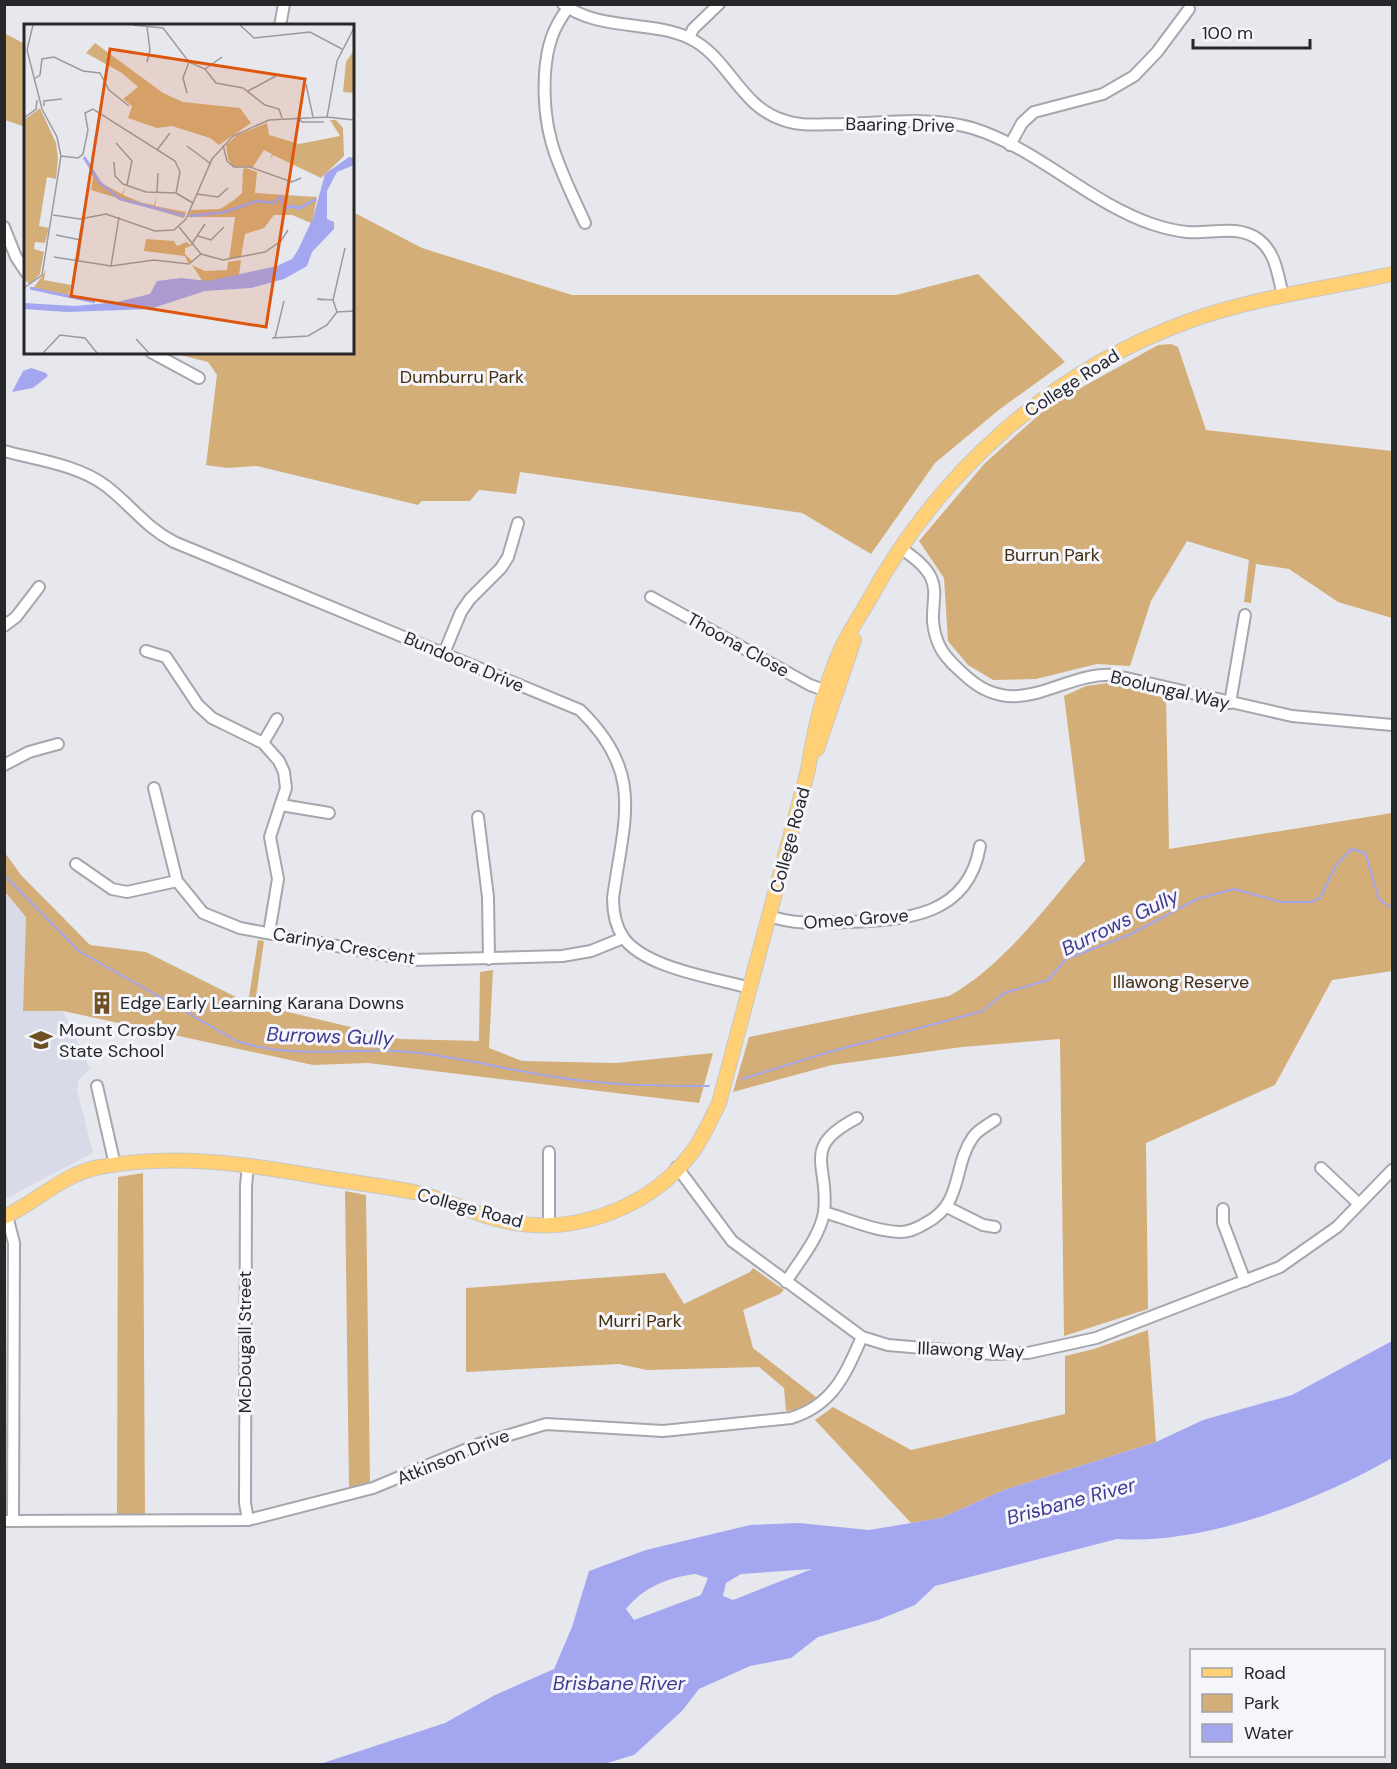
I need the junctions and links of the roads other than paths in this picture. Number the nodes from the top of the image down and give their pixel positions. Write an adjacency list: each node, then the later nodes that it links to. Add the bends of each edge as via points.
1 (284, 4): 5 (street)
2 (719, 4): 6 (street)
3 (565, 6): 6 (street, Baaring Drive, via 585,16); 8 (street, via 548,45 546,123)
4 (1189, 9): 7 (street, via 1134,76 1104,93 1034,112 1022,123)
5 (280, 24)
6 (689, 38): 7 (street, Baaring Drive, via 710,52 749,99 781,120 806,125 944,123 972,128)
7 (1010, 145): 12 (street, Baaring Drive, via 1149,223 1187,232 1240,231 1258,239 1272,257)
8 (585, 223)
9 (4, 226): 10 (street)
10 (24, 269)
11 (1392, 274): 12 (main road, College Road)
12 (1283, 296): 17 (main road, College Road, via 1181,324 1091,367 1058,388 959,472)
13 (155, 354): 14 (street)
14 (199, 378)
15 (4, 451): 23 (street, Bundoora Drive, via 72,469 106,486 145,524 174,542)
16 (518, 524): 23 (street, via 508,557 461,612)
17 (900, 548): 24 (main road, College Road, via 849,631); 25 (street, Boolungal Way, via 930,573 936,637 943,653 974,683 986,689 1010,696 1030,696 1092,676 1113,675)
18 (39, 587): 21 (street)
19 (651, 597): 24 (street, Thoona Close)
20 (1245, 615): 25 (street)
21 (4, 626)
22 (146, 651): 28 (street, via 166,657 198,705 212,718)
23 (444, 653): 40 (street, Bundoora Drive, via 580,710 614,750 625,783 626,809 613,898 616,925)
24 (830, 693): 38 (main road, College Road, via 815,729)
25 (1230, 703): 27 (street, Boolungal Way, via 1292,716)
26 (277, 719): 28 (street)
27 (1392, 725)
28 (263, 743): 32 (street, via 284,772)
29 (58, 744): 30 (street, via 28,752)
30 (4, 765)
31 (154, 788): 37 (street, Carinya Crescent)
32 (282, 805): 33 (street); 39 (street, via 270,837 278,879)
33 (329, 813)
34 (478, 817): 41 (street, via 488,897)
35 (980, 846): 38 (street, Omeo Grove, via 975,866 962,886 941,906 921,915 898,920 791,923)
36 (76, 864): 37 (street, via 112,889 127,892)
37 (177, 881): 39 (street, Carinya Crescent, via 203,913 240,928)
38 (769, 916): 42 (main road, College Road)
39 (269, 933): 41 (street, Carinya Crescent, via 412,960)
40 (623, 938): 41 (street, Carinya Crescent, via 583,953); 42 (street, via 643,955 662,964)
41 (489, 959)
42 (750, 988): 49 (main road, College Road, via 719,1103 693,1152)
43 (97, 1086): 47 (street)
44 (857, 1118): 55 (street, via 835,1129 825,1142 820,1160)
45 (995, 1120): 53 (street, via 974,1136 965,1152)
46 (549, 1152): 57 (street)
47 (115, 1165): 48 (main road, College Road, via 207,1161); 56 (main road, College Road, via 75,1174)
48 (248, 1165): 57 (main road, College Road, via 414,1192 487,1216); 63 (street, McDougall Street)
49 (677, 1167): 57 (main road, College Road, via 666,1180 621,1208 587,1220); 60 (street, Illawong Way, via 732,1241)
50 (1321, 1168): 52 (street)
51 (1392, 1170): 52 (street, Illawong Way)
52 (1359, 1204): 59 (street, Illawong Way, via 1306,1251)
53 (947, 1207): 55 (street, via 934,1219 902,1232); 58 (street, via 983,1226)
54 (1222, 1209): 59 (street, via 1222,1223)
55 (824, 1212): 60 (street)
56 (6, 1217): 62 (street, via 14,1243)
57 (549, 1226)
58 (995, 1227)
59 (1245, 1281): 61 (street, Illawong Way, via 1096,1338 1028,1353 952,1353 888,1345)
60 (786, 1282): 61 (street, Illawong Way)
61 (862, 1337): 63 (street, Atkinson Drive, via 837,1388 810,1412 791,1418 663,1431 546,1424 479,1444 373,1488)
62 (9, 1367): 64 (street)
63 (248, 1520): 64 (street, Atkinson Drive)
64 (9, 1521)

